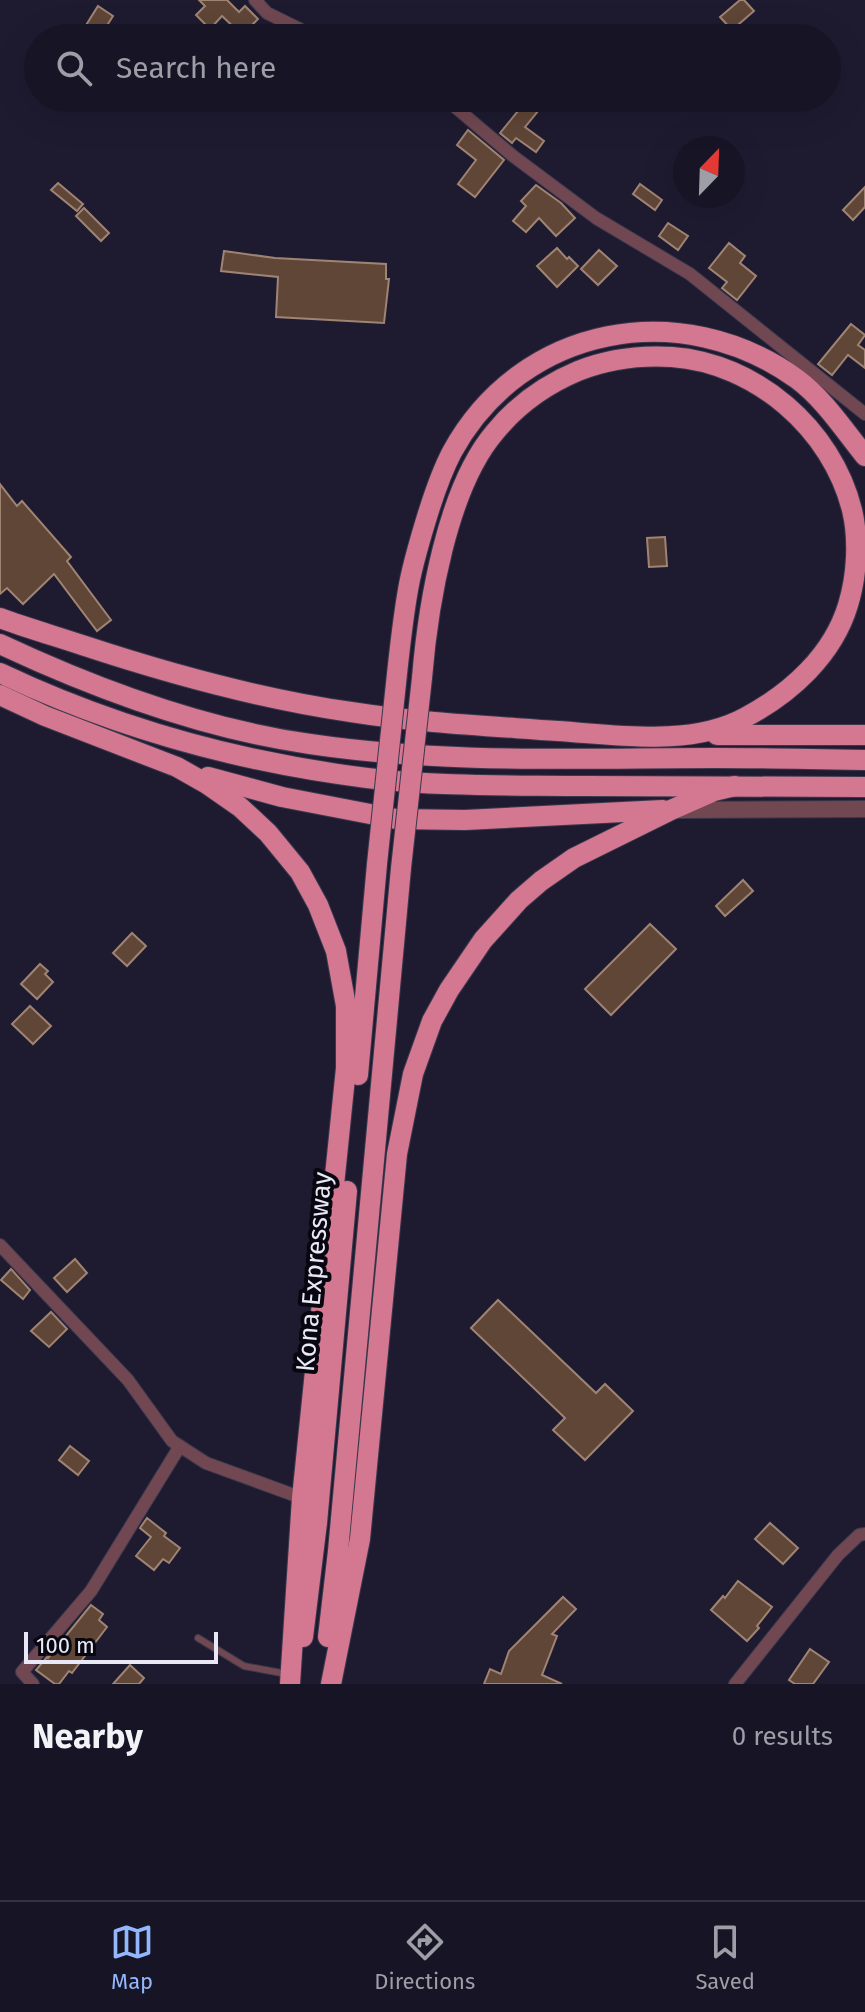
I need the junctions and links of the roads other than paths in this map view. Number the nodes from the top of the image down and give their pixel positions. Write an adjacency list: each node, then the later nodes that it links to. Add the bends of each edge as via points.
1 (255, 0): 2 (street)
2 (289, 24)
3 (461, 112): 4 (street, via 596,218 690,274)
4 (865, 414)
5 (865, 456): 23 (highway, Kona Expressway, bridge, via 814,392 766,359 722,341 660,331 578,343 549,356 493,397 464,432 443,470 415,558 397,674 317,1523 307,1615)
6 (0, 618): 10 (highway, via 199,680 350,712 454,724)
7 (0, 644): 12 (highway, via 93,684 192,717 307,744 490,760)
8 (0, 673): 14 (highway, via 155,734 287,766 424,783)
9 (0, 695): 13 (highway)
10 (689, 735): 11 (highway); 25 (highway, Kona Expressway, bridge, via 741,720 774,700 806,674 827,647 848,605 855,558 852,508 834,466 807,425 770,393 703,362 633,357 564,377 537,393 494,432 465,483 430,609)
11 (865, 735)
12 (865, 760)
13 (177, 767): 17 (highway, via 282,797 396,819); 20 (highway, via 240,807 300,872 336,951 346,1006 346,1068)
14 (735, 786): 15 (highway); 17 (highway)
15 (865, 787)
16 (865, 809): 17 (street)
17 (671, 810): 26 (highway, via 574,858 519,900 465,964 422,1046 397,1154 360,1539)
18 (0, 1245): 19 (street, via 128,1380)
19 (180, 1446): 20 (street, via 206,1463); 24 (street, via 91,1591 22,1672)
20 (302, 1498): 23 (highway)
21 (865, 1534): 27 (street, via 830,1564)
22 (198, 1638): 23 (lane, via 244,1666)
23 (292, 1681)
24 (33, 1684)
25 (322, 1684)
26 (331, 1684)
27 (735, 1684)

